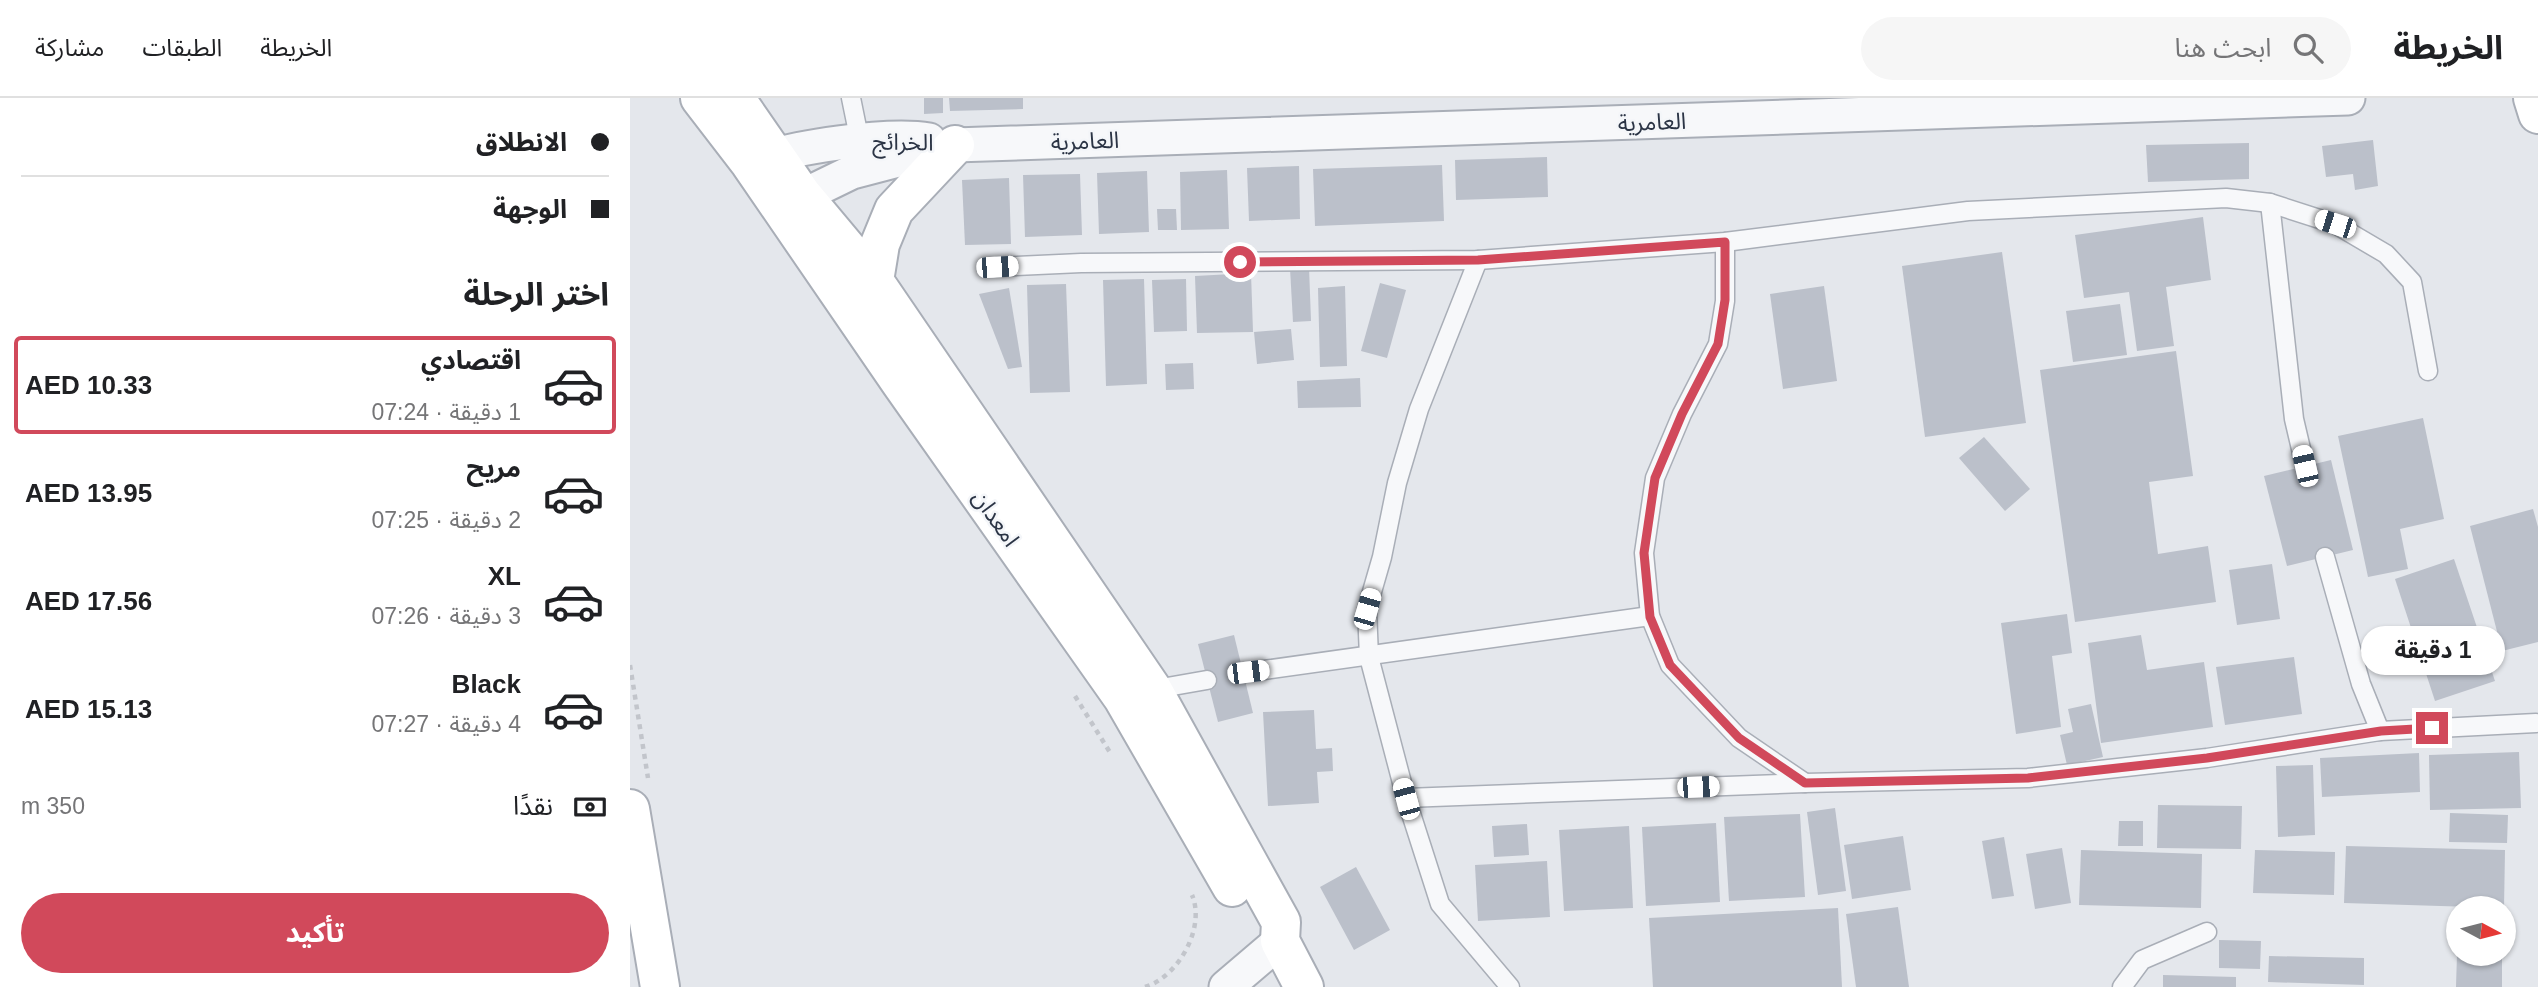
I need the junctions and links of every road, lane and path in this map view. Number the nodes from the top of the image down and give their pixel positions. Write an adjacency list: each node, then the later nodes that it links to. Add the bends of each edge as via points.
1 (700, 98): 9 (street, امعدان)
2 (735, 98): 9 (street, امعدان)
3 (851, 98): 7 (lane)
4 (2348, 98): 8 (street, العامرية)
5 (2533, 98): 6 (street)
6 (2538, 114)
7 (860, 142): 8 (street, الخرائج, via 919,138); 9 (street, الخرائج)
8 (956, 145): 10 (street, الخرائج, via 852,172); 15 (street, via 894,210 880,244)
9 (762, 158): 10 (street, امعدان)
10 (791, 201): 15 (street, امعدان); 24 (street, امعدان, via 901,383)
11 (2270, 203): 12 (lane, via 2226,198 1968,211); 16 (lane, via 2335,224 2386,254 2412,282); 17 (lane, via 2294,419)
12 (1725, 242): 13 (lane); 19 (lane, via 1725,300 1718,344 1655,478 1644,553)
13 (1478, 260): 14 (lane, via 1081,262); 20 (lane, via 1419,409 1397,483 1367,609)
14 (997, 267)
15 (874, 281): 24 (street, امعدان)
16 (2428, 371)
17 (2305, 466)
18 (2325, 557): 26 (lane, via 2361,684)
19 (1650, 617): 20 (lane); 28 (lane, via 1670,665 1739,738)
20 (1369, 657): 21 (lane); 29 (lane)
21 (1243, 673)
22 (1207, 680): 24 (lane)
23 (1068, 685): 27 (path)
24 (1138, 694): 33 (street, امعدان, via 1281,922)
25 (2536, 723): 26 (lane)
26 (2381, 731): 28 (lane, via 2207,758 2028,778)
27 (1117, 764)
28 (1805, 783): 29 (lane)
29 (1406, 799): 38 (lane, via 1440,904)
30 (630, 809): 34 (street)
31 (1190, 889): 35 (path, via 1195,901 1193,938 1160,983)
32 (2207, 932): 39 (lane, via 2142,960)
33 (1280, 941): 36 (street); 37 (street, امعدان)
34 (660, 987)
35 (1145, 987)
36 (1226, 987)
37 (1304, 987)
38 (1510, 987)
39 (2122, 987)

